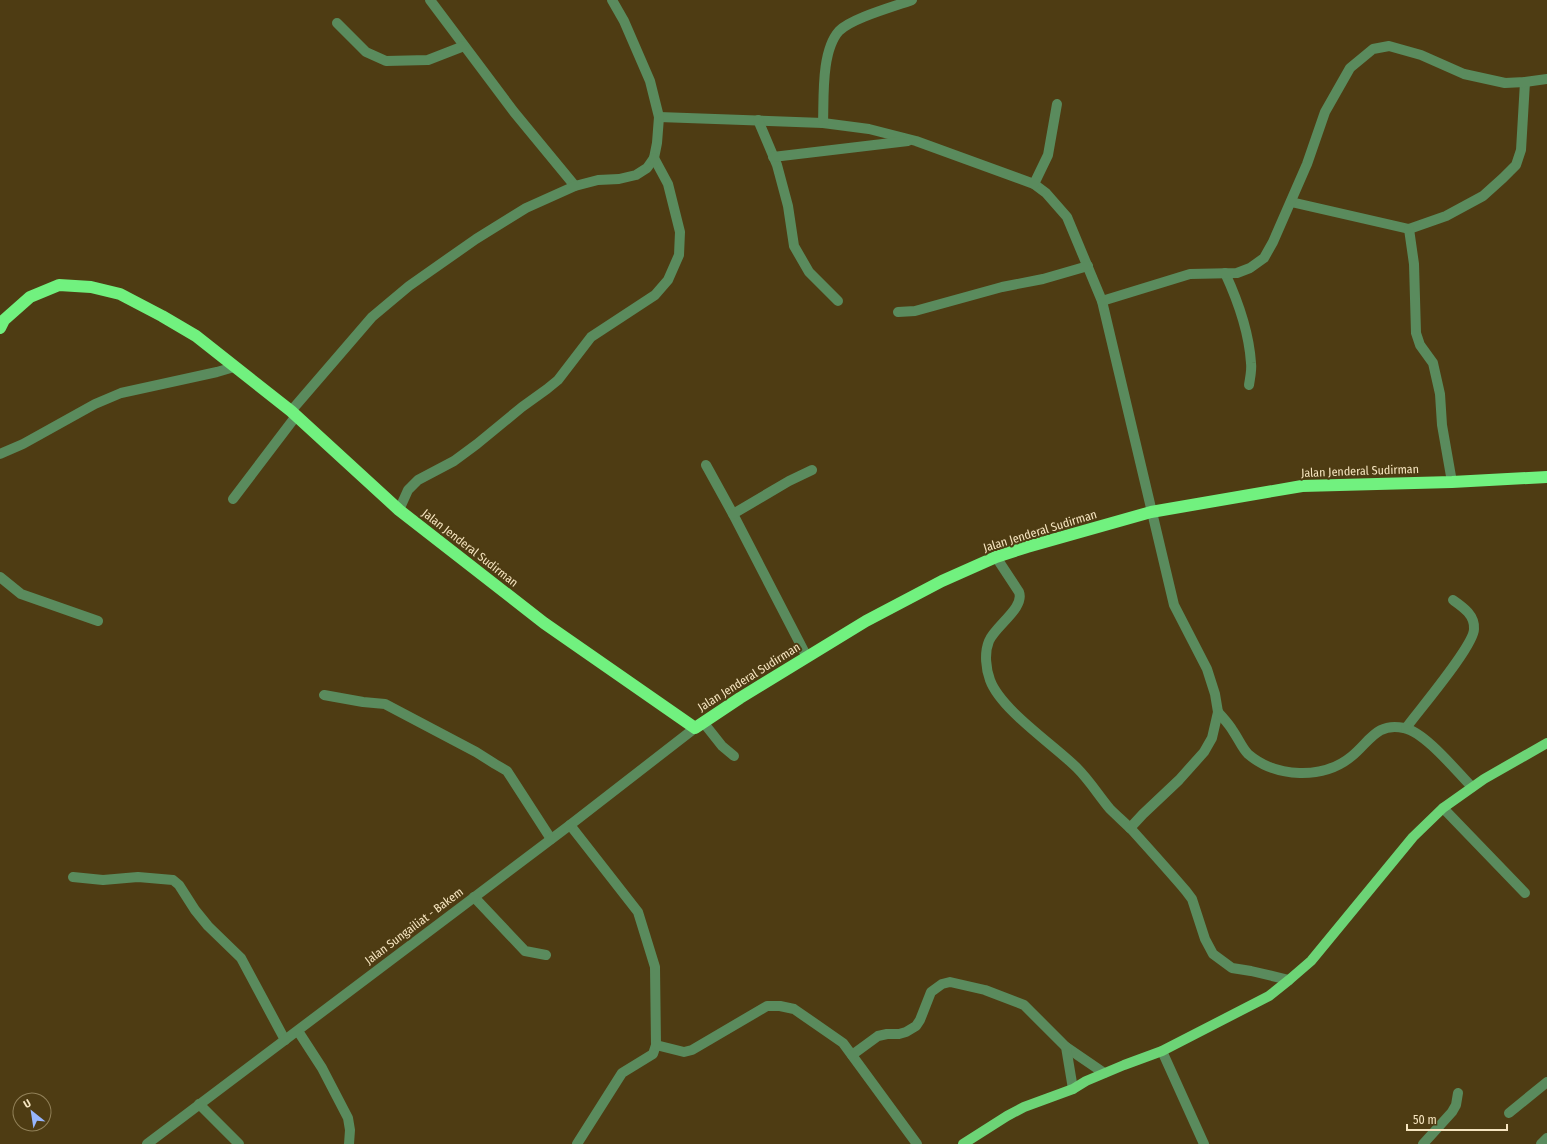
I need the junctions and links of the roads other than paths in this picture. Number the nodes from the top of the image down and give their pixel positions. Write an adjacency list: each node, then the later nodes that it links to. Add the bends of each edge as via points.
1 (430, 0): 5 (street)
2 (612, 0): 9 (street, via 650,81)
3 (912, 0): 11 (street, via 855,21 839,31 832,42 826,66)
4 (337, 23): 5 (street, via 366,52 386,61 428,60)
5 (464, 46): 16 (street, via 514,112)
6 (1547, 79): 7 (street)
7 (1525, 82): 17 (street, via 1505,83 1464,74 1389,46 1373,49 1350,68 1338,88); 18 (street, via 1521,150 1516,165 1483,196 1446,216)
8 (1057, 104): 15 (street, via 1048,155)
9 (659, 117): 10 (street); 14 (street)
10 (758, 120): 11 (street); 13 (street)
11 (824, 123): 12 (street)
12 (916, 140): 13 (street); 15 (street)
13 (773, 157): 21 (street, via 788,206 794,246 809,272)
14 (654, 158): 16 (street, via 647,168 636,175); 34 (street, via 668,184 680,232 679,255 668,280 655,296 591,337 558,380 547,389 454,461 418,480 408,490)
15 (1034, 184): 19 (street, via 1046,193 1067,217)
16 (576, 186): 27 (street, via 526,208 409,286 372,317)
17 (1291, 202): 18 (street); 20 (street, via 1264,258 1250,268 1237,273)
18 (1409, 229): 32 (street, via 1414,264 1416,333 1420,345 1433,363 1440,394 1442,425)
19 (1088, 266): 22 (street); 23 (street, via 915,311)
20 (1225, 273): 22 (street, via 1190,274); 26 (street, via 1236,297 1247,336 1251,364)
21 (838, 301)
22 (1102, 301): 35 (street)
23 (898, 312)
24 (0, 328): 25 (highway, Jalan Jenderal Sudirman, via 4,320 30,297 59,285 91,287 120,294 162,316 196,336)
25 (234, 367): 27 (highway, Jalan Jenderal Sudirman); 28 (street, via 121,393)
26 (1249, 385)
27 (293, 414): 33 (street); 34 (highway, Jalan Jenderal Sudirman)
28 (0, 454)
29 (706, 465): 36 (street)
30 (812, 470): 36 (street)
31 (1547, 477): 32 (highway, Jalan Jenderal Sudirman)
32 (1452, 482): 35 (highway, Jalan Jenderal Sudirman, via 1302,486)
33 (233, 499)
34 (398, 510): 44 (highway, Jalan Jenderal Sudirman, via 544,623)
35 (1151, 512): 37 (highway, Jalan Jenderal Sudirman); 43 (street, via 1174,605 1208,669)
36 (733, 514): 41 (street)
37 (996, 558): 41 (highway, Jalan Jenderal Sudirman, via 942,581 866,621); 51 (street, via 1021,596 1015,609 989,640 986,650 990,681 1011,709 1078,769 1110,809)
38 (0, 577): 40 (street, via 21,594)
39 (1453, 600): 45 (street, via 1469,614 1474,628 1473,636 1458,661)
40 (98, 621)
41 (807, 657): 44 (highway, Jalan Jenderal Sudirman)
42 (324, 694): 52 (street, via 385,704 507,771)
43 (1218, 712): 45 (street, via 1252,757 1282,771 1308,774 1331,769 1352,757 1373,734 1390,726); 51 (street, via 1212,738 1204,752)
44 (699, 725): 47 (street); 50 (street, Jalan Sungailiat - Bakem)
45 (1406, 728): 48 (street, via 1421,736)
46 (1547, 743): 48 (main road)
47 (734, 756)
48 (1472, 787): 49 (main road)
49 (1443, 808): 54 (street); 57 (main road, via 1413,837 1316,955)
50 (570, 825): 52 (street, Jalan Sungailiat - Bakem); 60 (street, via 638,912 655,967)
51 (1130, 828): 57 (street, via 1192,899 1205,939 1213,954 1232,968)
52 (551, 839): 55 (street, Jalan Sungailiat - Bakem)
53 (73, 877): 59 (street, via 103,880 138,877 173,880 179,885 194,910 241,958)
54 (1525, 893)
55 (474, 897): 56 (street, via 525,951); 58 (street, Jalan Sungailiat - Bakem)
56 (546, 955)
57 (1289, 980): 62 (main road, via 1263,999)
58 (298, 1031): 59 (street, Jalan Sungailiat - Bakem); 73 (street, via 322,1068 348,1118)
59 (285, 1040): 68 (street, Jalan Sungailiat - Bakem)
60 (656, 1045): 63 (street, via 684,1052 692,1050 767,1006 780,1006 794,1009 838,1039); 74 (street, via 653,1054 622,1073)
61 (1066, 1047): 63 (street, via 1024,1005 985,990 950,982 931,992 916,1026 899,1034 878,1036); 64 (street); 66 (street)
62 (1162, 1052): 64 (main road); 77 (street)
63 (852, 1055): 75 (street)
64 (1104, 1073): 66 (main road)
65 (1547, 1082): 69 (street)
66 (1073, 1089): 76 (main road, via 1024,1107)
67 (1458, 1092): 78 (street, via 1452,1112)
68 (199, 1104): 71 (street, Jalan Sungailiat - Bakem); 72 (street)
69 (1509, 1113)
70 (1547, 1138): 79 (street)
71 (147, 1144)
72 (239, 1144)
73 (349, 1144)
74 (577, 1144)
75 (917, 1144)
76 (963, 1144)
77 (1204, 1144)
78 (1423, 1144)
79 (1541, 1144)

